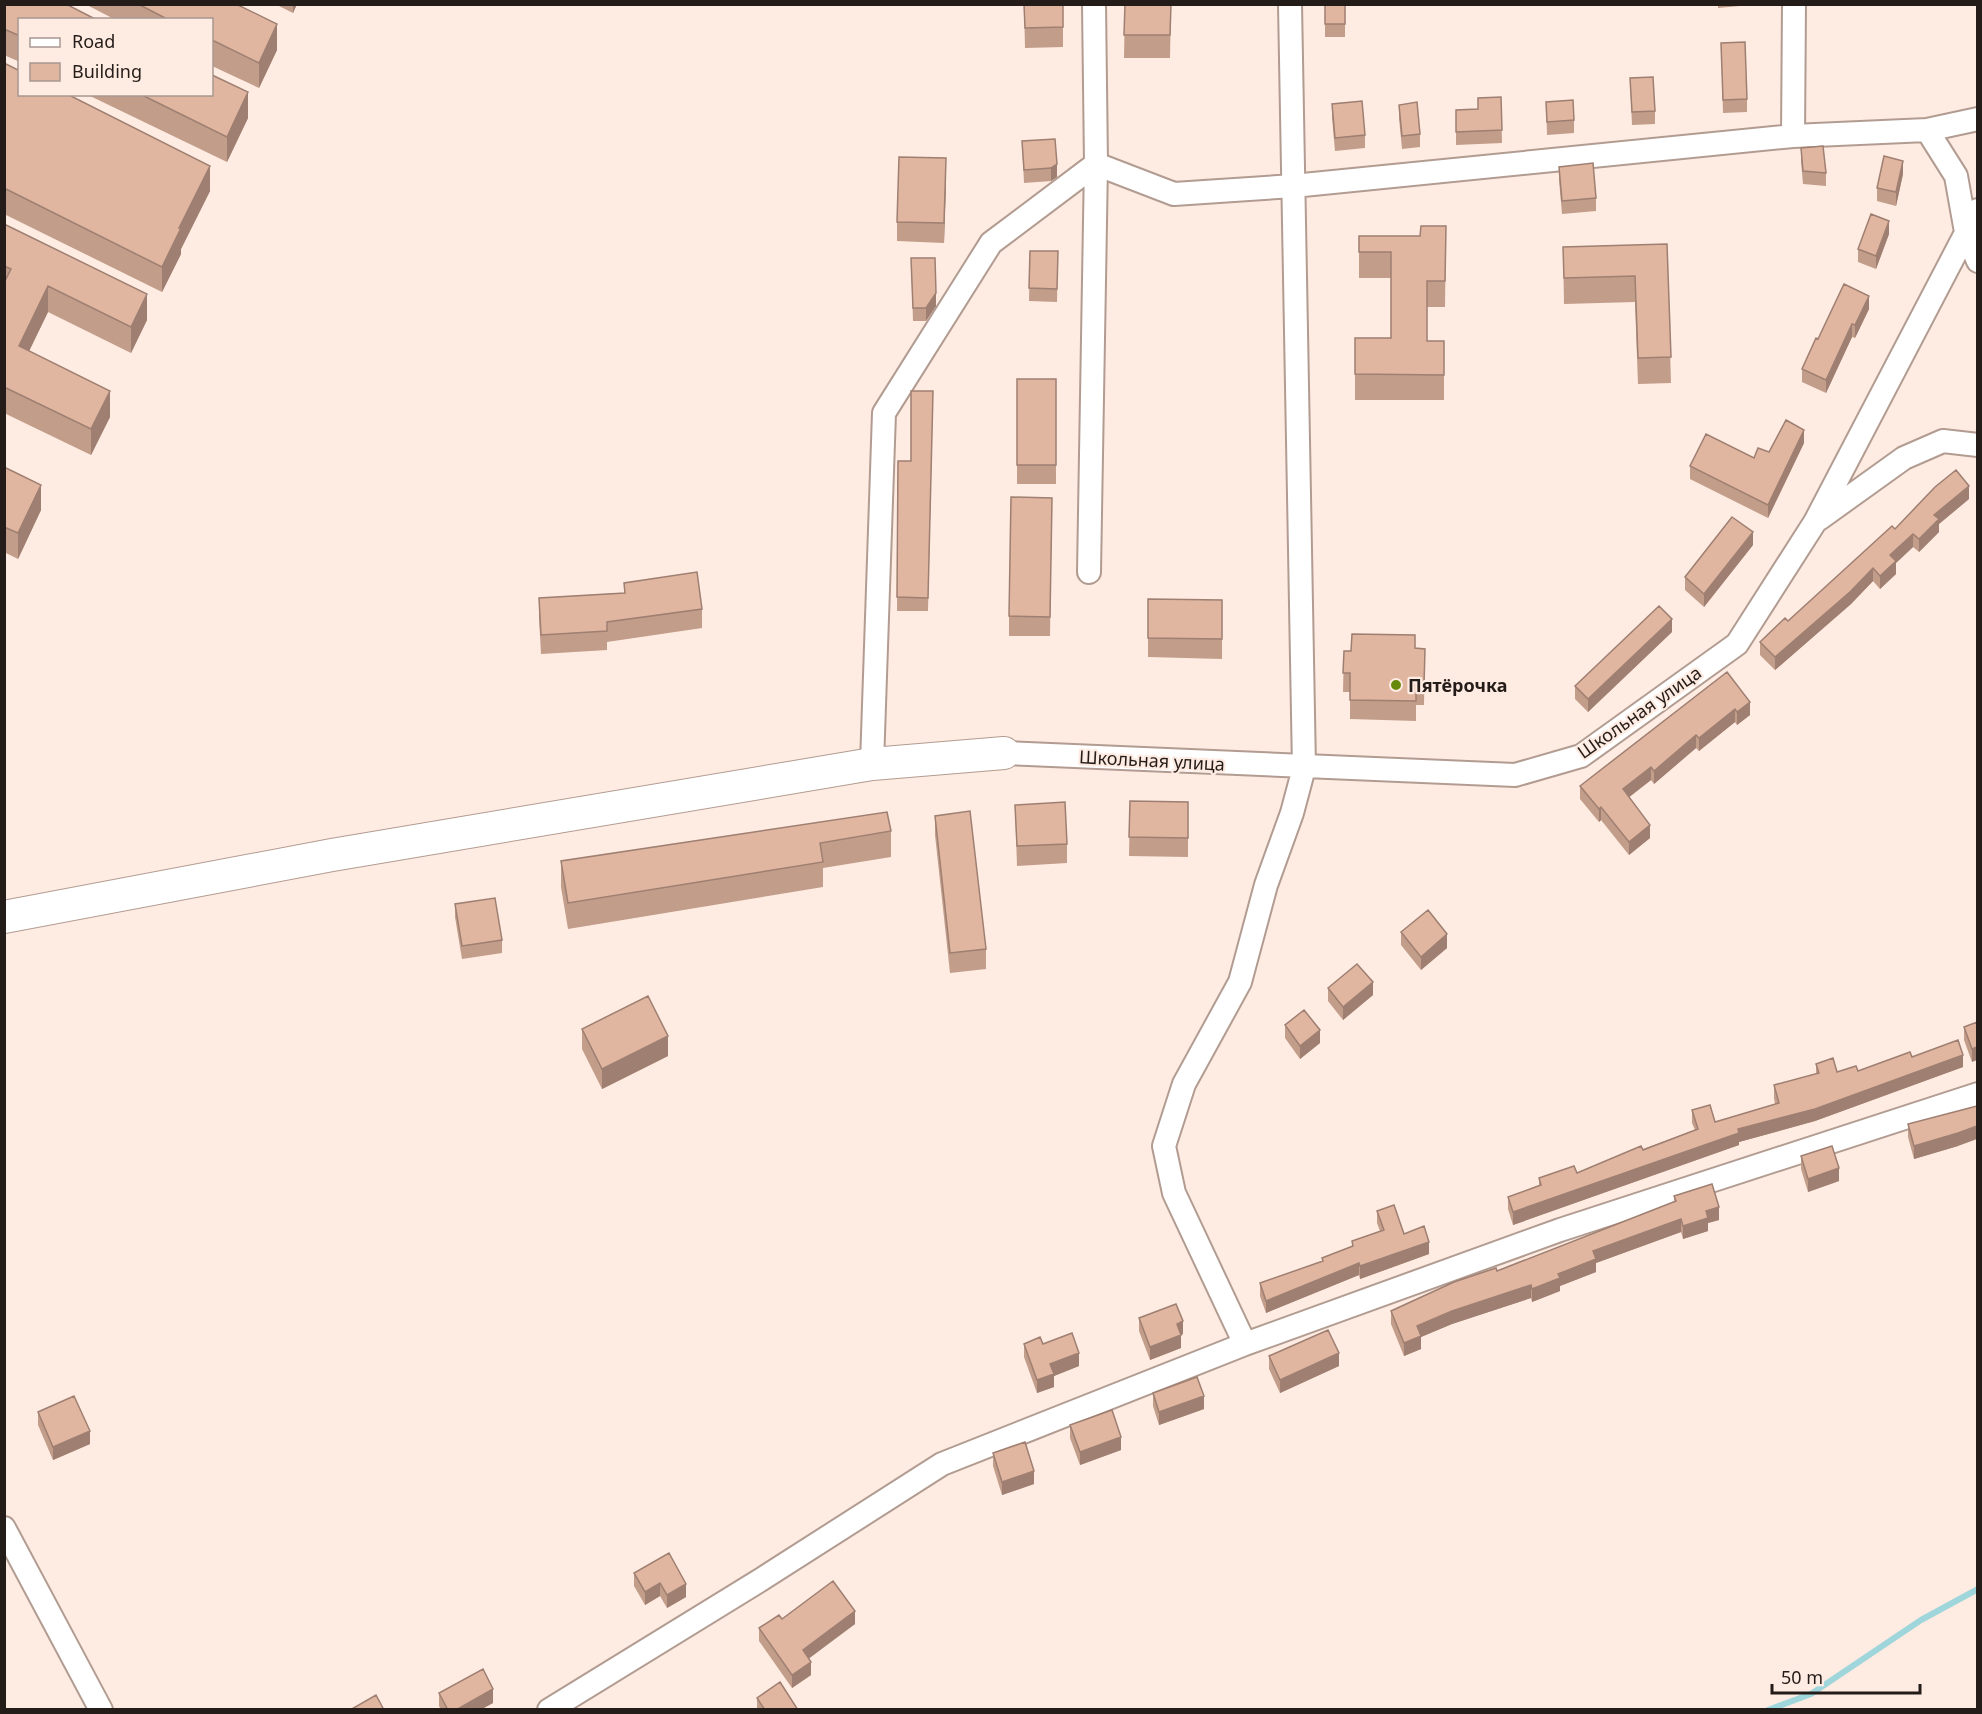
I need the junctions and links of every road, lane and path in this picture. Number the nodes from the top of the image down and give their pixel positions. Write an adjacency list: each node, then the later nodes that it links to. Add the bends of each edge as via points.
1 (1094, 4): 7 (street)
2 (1290, 4): 8 (street)
3 (1794, 4): 6 (street)
4 (1977, 119): 5 (street)
5 (1926, 130): 6 (street); 10 (street, via 1956,176)
6 (1793, 136): 8 (street)
7 (1096, 164): 8 (street, via 1174,194); 14 (street); 16 (street, via 991,243 884,413)
8 (1293, 186): 17 (street)
9 (1977, 210): 10 (street, Школьная улица)
10 (1966, 232): 11 (street); 13 (street, Школьная улица)
11 (1977, 261)
12 (1977, 445): 13 (street, via 1943,441 1905,458)
13 (1815, 522): 17 (street, Школьная улица, via 1737,644 1581,756 1515,775)
14 (1089, 572)
15 (1004, 753): 16 (street); 17 (street, Школьная улица)
16 (872, 764): 18 (street, via 332,855)
17 (1304, 768): 20 (street, via 1240,982 1184,1084 1164,1146 1174,1193)
18 (4, 918)
19 (1977, 1094): 20 (street, via 1560,1230)
20 (1245, 1344): 23 (street, via 942,1464)
21 (4, 1528): 22 (street)
22 (101, 1710)
23 (549, 1710)

